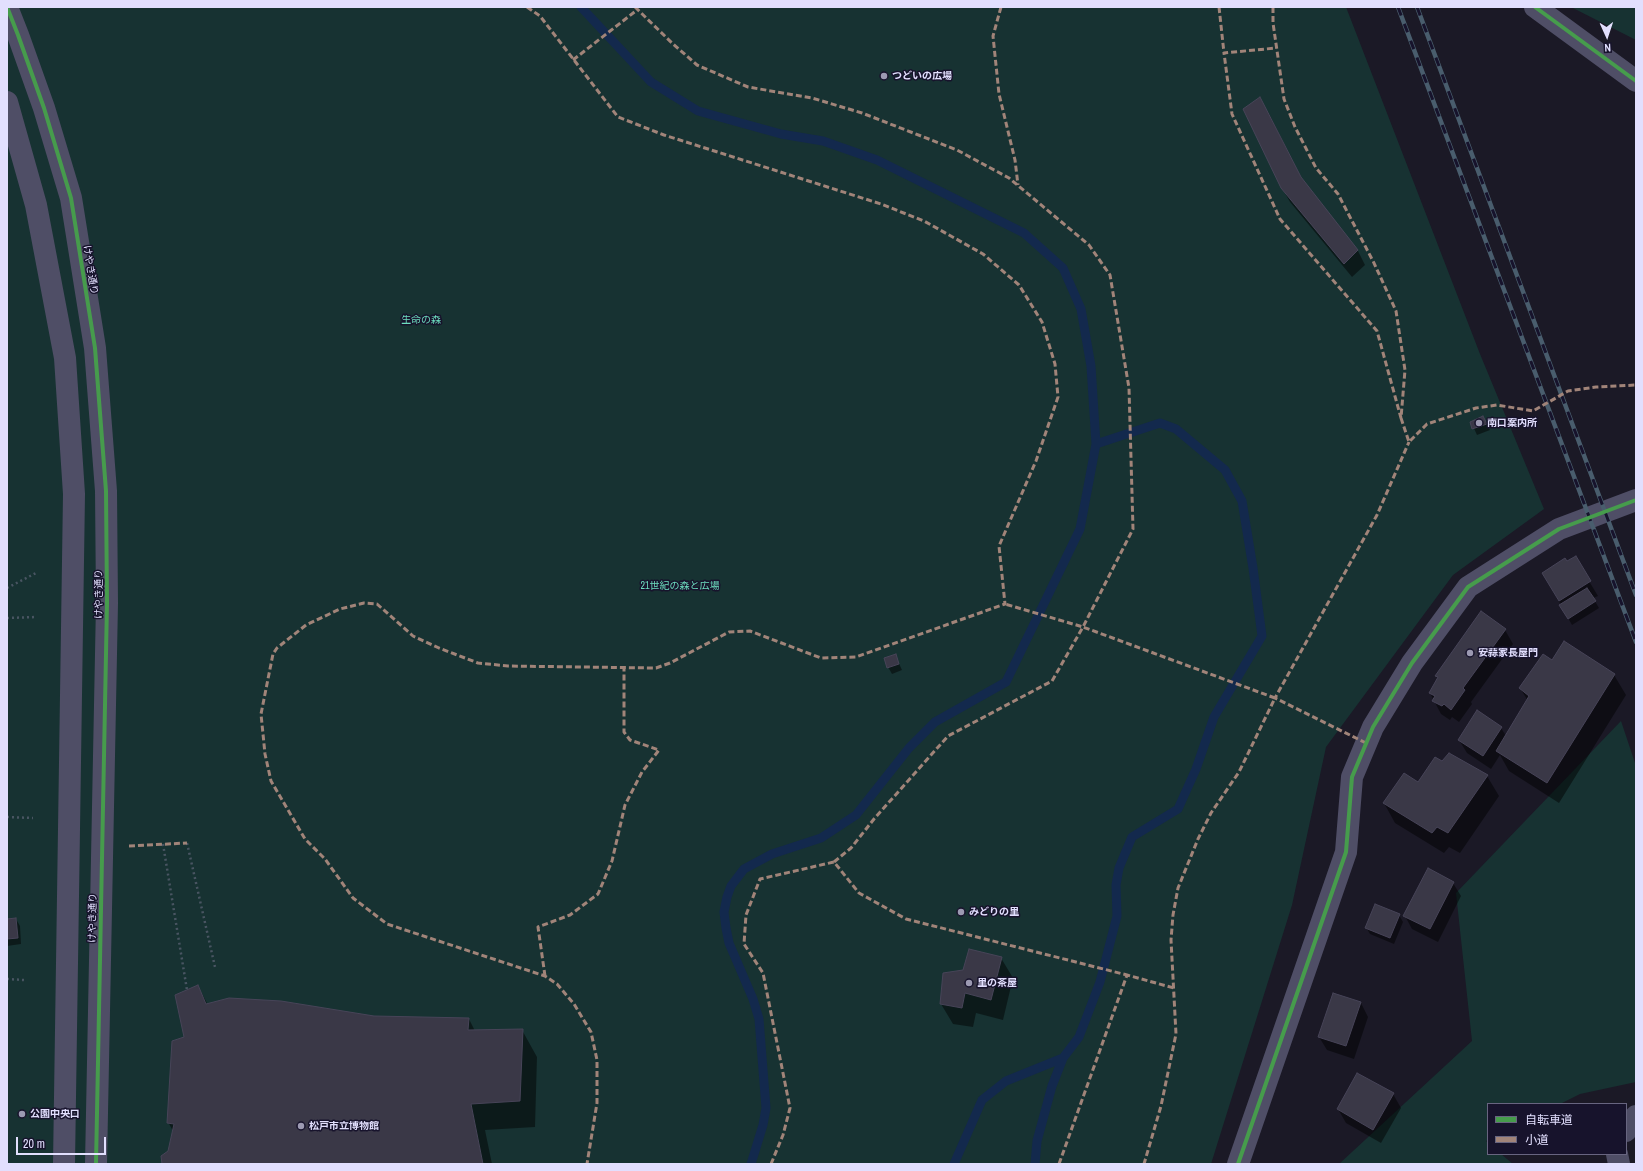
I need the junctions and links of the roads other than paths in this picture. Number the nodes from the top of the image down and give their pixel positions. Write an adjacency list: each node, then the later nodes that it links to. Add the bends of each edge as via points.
1 (7, 7): 4 (street, けやき通り)
2 (21, 7): 4 (street)
3 (1535, 7): 5 (street)
4 (18, 35): 12 (street, けやき通り, via 44,108 70,198 95,348 106,491 107,603)
5 (1636, 81)
6 (7, 102): 7 (street)
7 (11, 123): 11 (street, via 36,205 65,358 74,494)
8 (1636, 500): 13 (street, via 1559,529 1468,587 1412,663 1373,727 1352,777 1346,852)
9 (1636, 1116): 10 (street)
10 (1627, 1128)
11 (64, 1164)
12 (96, 1164)
13 (1238, 1164)

